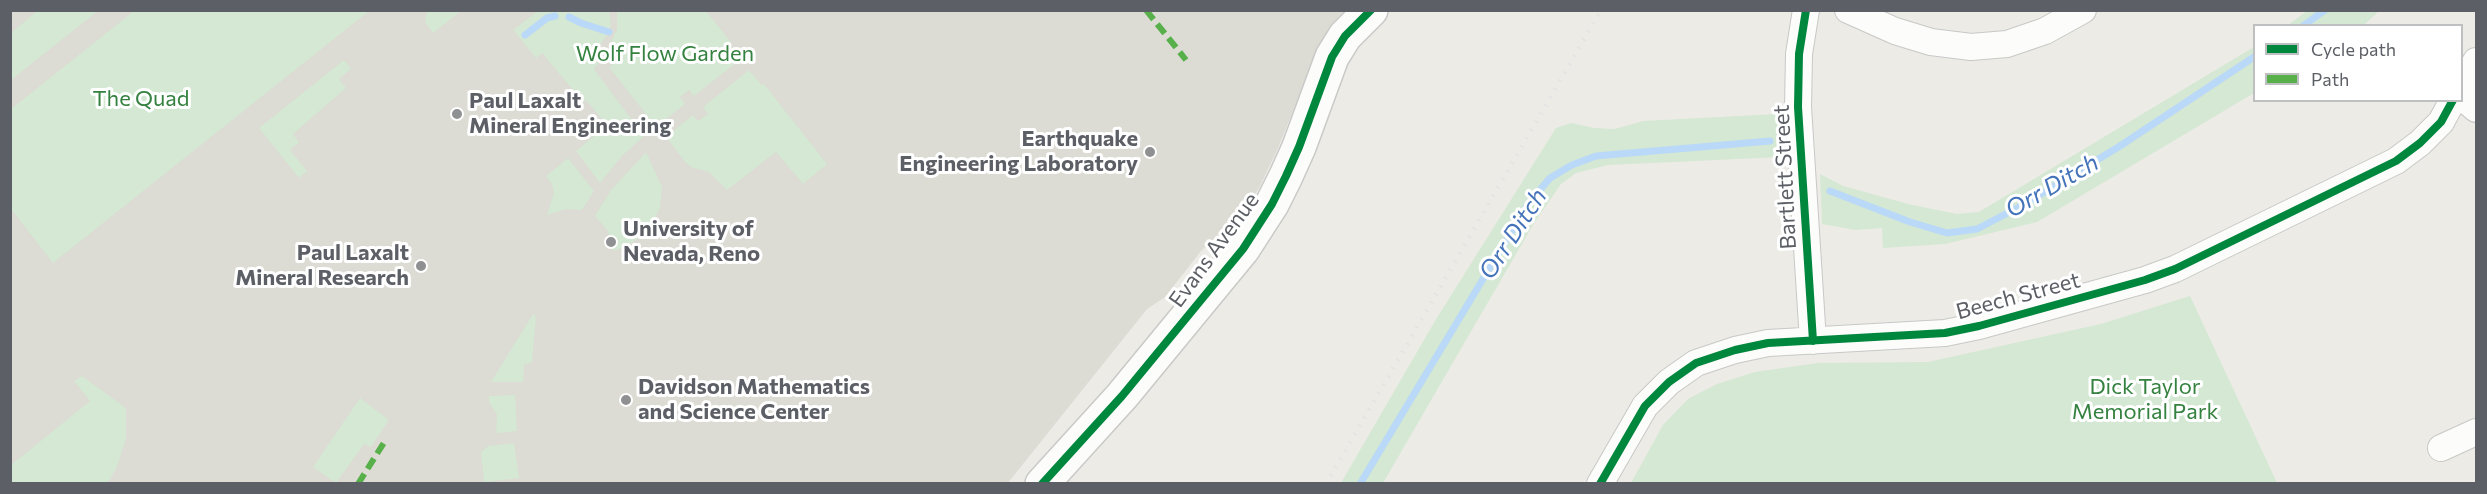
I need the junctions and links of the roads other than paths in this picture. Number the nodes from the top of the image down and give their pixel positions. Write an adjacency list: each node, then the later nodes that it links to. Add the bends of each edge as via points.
1 (1371, 10): 13 (street, Evans Avenue, via 1349,31 1332,57 1286,176 1243,249 1122,396)
2 (1806, 10): 10 (street, Bartlett Street, via 1799,54 1798,107)
3 (1848, 10): 4 (street, via 1895,31 1971,47 2007,44 2044,32)
4 (2083, 10)
5 (2476, 61): 6 (street)
6 (2463, 85)
7 (2463, 98): 9 (street)
8 (2452, 102): 10 (street, Beech Street, via 2441,122 2396,162 2145,280 1946,333)
9 (2476, 110)
10 (1813, 341): 14 (street, Beech Street, via 1768,343 1696,363 1645,406)
11 (2476, 432): 12 (street)
12 (2441, 448)
13 (1042, 483)
14 (1600, 483)

